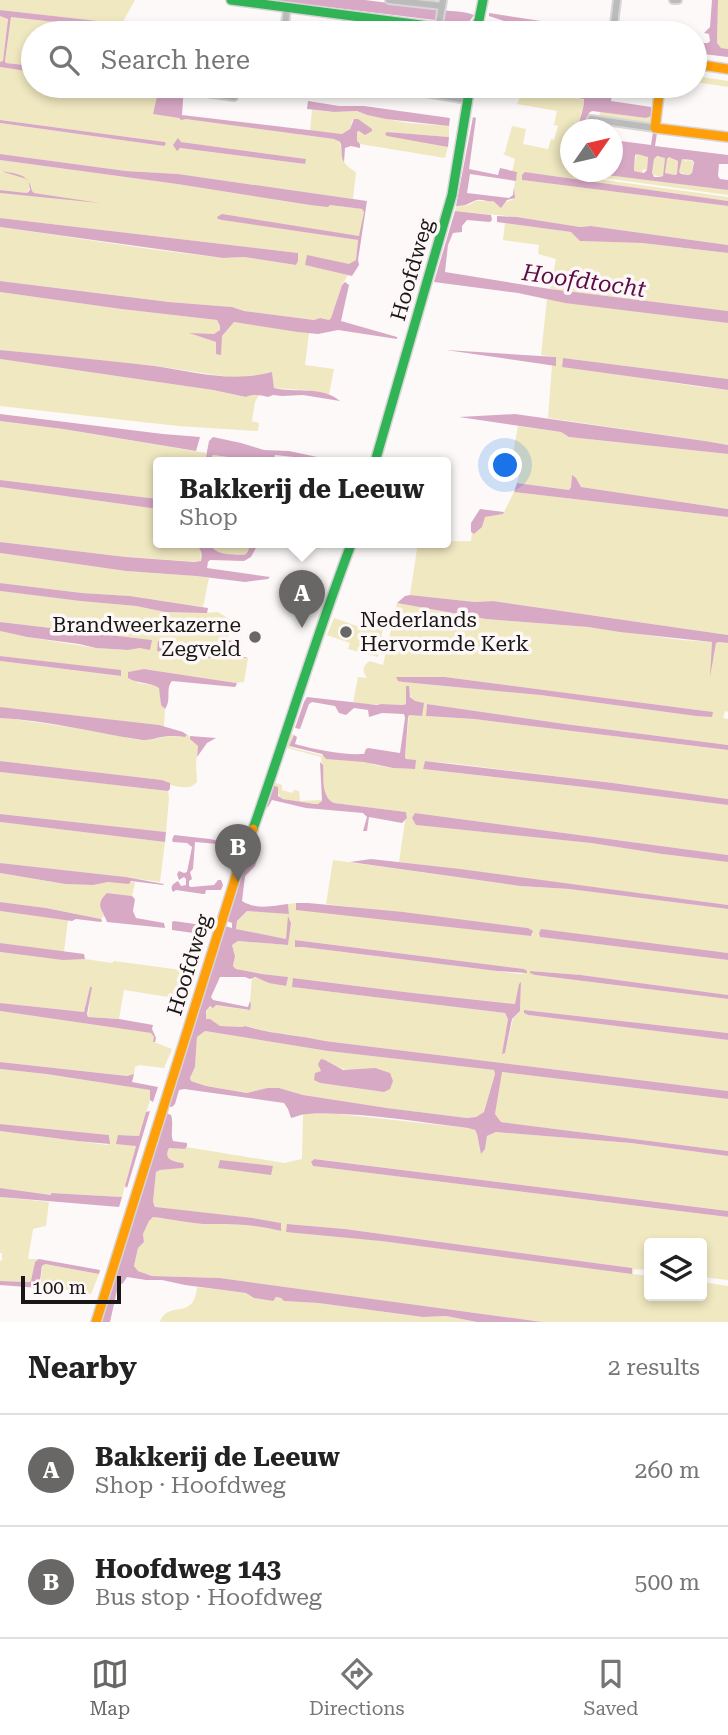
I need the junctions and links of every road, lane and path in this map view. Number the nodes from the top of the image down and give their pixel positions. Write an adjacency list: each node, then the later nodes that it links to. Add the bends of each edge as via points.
1 (231, 0): 5 (street)
2 (389, 0): 6 (street)
3 (483, 0): 10 (street)
4 (617, 0): 11 (street)
5 (258, 2): 7 (street)
6 (442, 5)
7 (287, 8): 8 (street); 9 (street)
8 (285, 21)
9 (397, 21)
10 (479, 21)
11 (615, 21)
12 (707, 66): 13 (street)
13 (728, 69)
14 (456, 98): 16 (street)
15 (659, 98): 18 (street)
16 (468, 100): 20 (street, Hoofdweg, via 452,195)
17 (623, 124): 18 (street)
18 (655, 128): 19 (street)
19 (728, 137)
20 (376, 457)
21 (350, 548): 22 (street, Hoofdweg, via 234,880)
22 (96, 1322)

